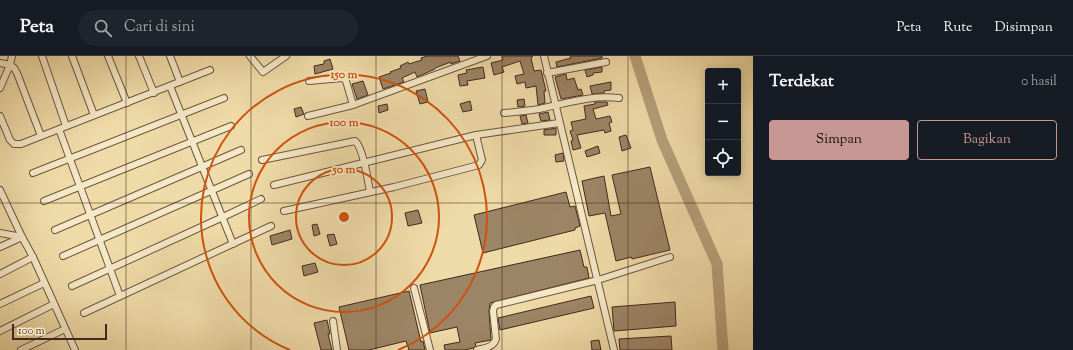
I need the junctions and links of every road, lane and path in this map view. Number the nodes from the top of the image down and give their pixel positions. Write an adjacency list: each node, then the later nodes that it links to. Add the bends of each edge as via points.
1 (12, 56): 13 (street)
2 (42, 56): 32 (street)
3 (72, 56): 29 (street)
4 (108, 56): 23 (street)
5 (139, 56): 20 (street)
6 (170, 56): 16 (street)
7 (250, 56): 8 (street, via 263,72)
8 (286, 56)
9 (487, 56): 24 (street)
10 (544, 56): 15 (street)
11 (606, 62): 15 (street)
12 (0, 63): 13 (street)
13 (10, 65): 19 (street); 36 (street, via 17,73)
14 (210, 70): 16 (street)
15 (547, 73): 25 (street)
16 (180, 82): 18 (street)
17 (309, 82): 24 (street, via 343,78)
18 (170, 86): 20 (street); 27 (street)
19 (0, 88)
20 (154, 93): 23 (street)
21 (224, 98): 27 (street)
22 (619, 98): 25 (street, via 597,97)
23 (127, 103): 29 (street)
24 (352, 105): 30 (street)
25 (555, 105): 26 (street); 31 (street)
26 (504, 113)
27 (181, 114): 37 (street); 39 (street)
28 (0, 116): 36 (street, via 14,144)
29 (94, 116): 32 (street)
30 (308, 116)
31 (559, 123): 35 (street); 69 (street)
32 (66, 126): 34 (street)
33 (231, 126): 37 (street)
34 (59, 129): 36 (street); 39 (street)
35 (476, 135): 41 (street); 49 (street, via 482,160 479,164)
36 (41, 136)
37 (192, 141): 42 (street); 46 (street)
38 (241, 150): 42 (street)
39 (69, 158): 43 (street); 46 (street)
40 (262, 160): 41 (street, via 352,141 357,142)
41 (364, 164): 45 (street); 49 (street)
42 (202, 167): 48 (street); 55 (street)
43 (33, 173)
44 (249, 174): 48 (street)
45 (274, 185)
46 (80, 187): 51 (street); 55 (street)
47 (0, 190): 53 (street)
48 (212, 191): 56 (street); 61 (street)
49 (370, 192): 54 (street)
50 (261, 199): 56 (street)
51 (44, 201)
52 (0, 205): 53 (street)
53 (7, 206): 60 (street)
54 (284, 211)
55 (90, 215): 58 (street); 61 (street)
56 (223, 217): 62 (street); 67 (street)
57 (271, 226): 62 (street)
58 (55, 230)
59 (0, 233): 60 (street)
60 (22, 237): 63 (street); 65 (street)
61 (99, 240): 64 (street); 67 (street)
62 (233, 244): 73 (street)
63 (0, 247)
64 (63, 256)
65 (33, 257): 68 (street); 70 (street)
66 (670, 257): 69 (street)
67 (110, 268): 71 (street); 73 (street)
68 (0, 274)
69 (598, 280): 84 (street, via 496,305 493,311 496,339 489,347); 85 (street)
70 (44, 282): 74 (street); 75 (street)
71 (72, 286)
72 (414, 288): 83 (street)
73 (120, 296): 76 (street)
74 (0, 304)
75 (54, 304): 78 (street); 79 (street)
76 (84, 314)
77 (333, 321): 82 (street)
78 (65, 329): 80 (street); 81 (street)
79 (0, 331)
80 (21, 350)
81 (75, 350)
82 (337, 350)
83 (430, 350)
84 (477, 350)
85 (614, 350)

